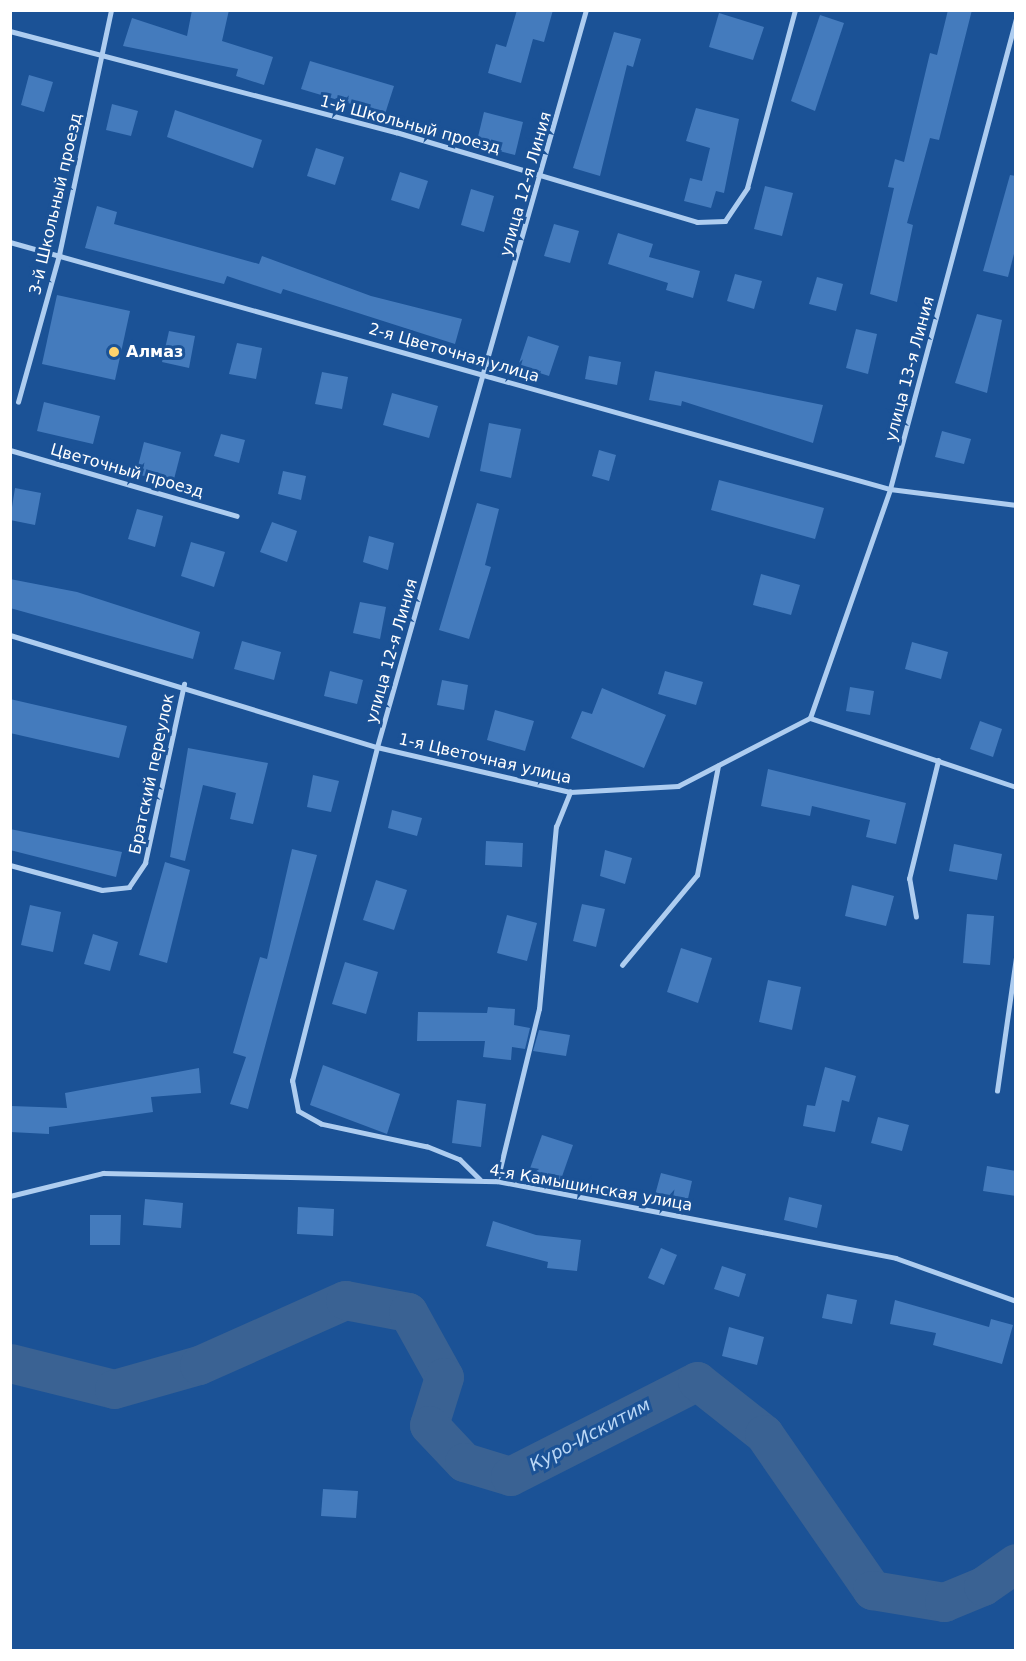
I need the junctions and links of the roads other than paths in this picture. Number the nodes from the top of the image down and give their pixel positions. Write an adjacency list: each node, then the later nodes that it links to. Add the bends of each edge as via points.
1 (111, 10): 6 (lane, 3-й Школьный проезд)
2 (586, 10): 7 (lane, улица 12-я Линия)
3 (795, 10): 7 (lane, 1-й Школьный проезд, via 747,188 725,221 697,222)
4 (1016, 20): 13 (lane, улица 13-я Линия)
5 (10, 31): 6 (lane, 1-й Школьный проезд)
6 (101, 55): 7 (lane, 1-й Школьный проезд); 9 (lane, 3-й Школьный проезд)
7 (542, 174): 10 (lane, улица 12-я Линия)
8 (10, 242): 9 (lane, 2-я Цветочная улица)
9 (59, 255): 10 (lane, 2-я Цветочная улица); 11 (lane, 3-й Школьный проезд)
10 (483, 374): 13 (lane, 2-я Цветочная улица); 19 (lane, улица 12-я Линия)
11 (18, 402)
12 (10, 450): 15 (lane, Цветочный проезд)
13 (890, 489): 14 (lane, 2-я Цветочная улица); 18 (lane, улица 13-я Линия)
14 (1016, 505)
15 (237, 516)
16 (10, 635): 17 (lane, 1-я Цветочная улица)
17 (184, 684): 19 (lane, 1-я Цветочная улица); 24 (lane, Братский переулок, via 145,863 129,887 102,890)
18 (810, 718): 20 (lane); 21 (lane, 1-я Цветочная улица)
19 (377, 747): 23 (lane, 1-я Цветочная улица); 29 (lane, улица 12-я Линия, via 292,1081 298,1111 321,1124 427,1147 460,1160)
20 (938, 761): 22 (lane); 25 (lane, via 909,879)
21 (718, 766): 23 (lane, 1-я Цветочная улица, via 678,786); 27 (lane, via 697,875)
22 (1016, 787)
23 (570, 792): 30 (lane, via 556,827 539,1009)
24 (10, 865)
25 (916, 917)
26 (1016, 957): 28 (lane)
27 (621, 965)
28 (997, 1091)
29 (480, 1180): 30 (lane, 4-я Камышинская улица); 31 (lane, 4-я Камышинская улица, via 102,1173)
30 (498, 1181): 32 (lane, 4-я Камышинская улица, via 896,1258)
31 (10, 1196)
32 (1016, 1301)

